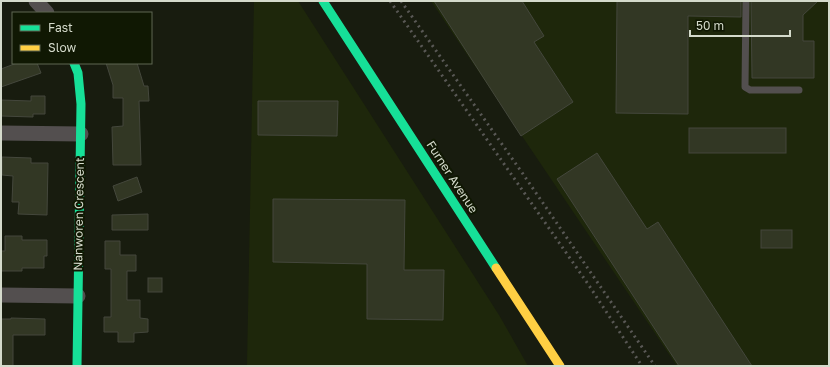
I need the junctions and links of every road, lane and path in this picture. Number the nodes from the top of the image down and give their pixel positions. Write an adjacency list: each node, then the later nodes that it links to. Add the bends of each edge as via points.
1 (323, 1): 10 (street, Furner Avenue)
2 (746, 1): 4 (lane, via 745,87 750,90)
3 (74, 64): 6 (street, Nanworen Crescent, via 78,73 81,104)
4 (798, 90)
5 (1, 133): 6 (street)
6 (81, 134): 8 (street, Nanworen Crescent)
7 (1, 295): 8 (street)
8 (78, 296): 9 (street, Nanworen Crescent)
9 (77, 366)
10 (560, 366)

